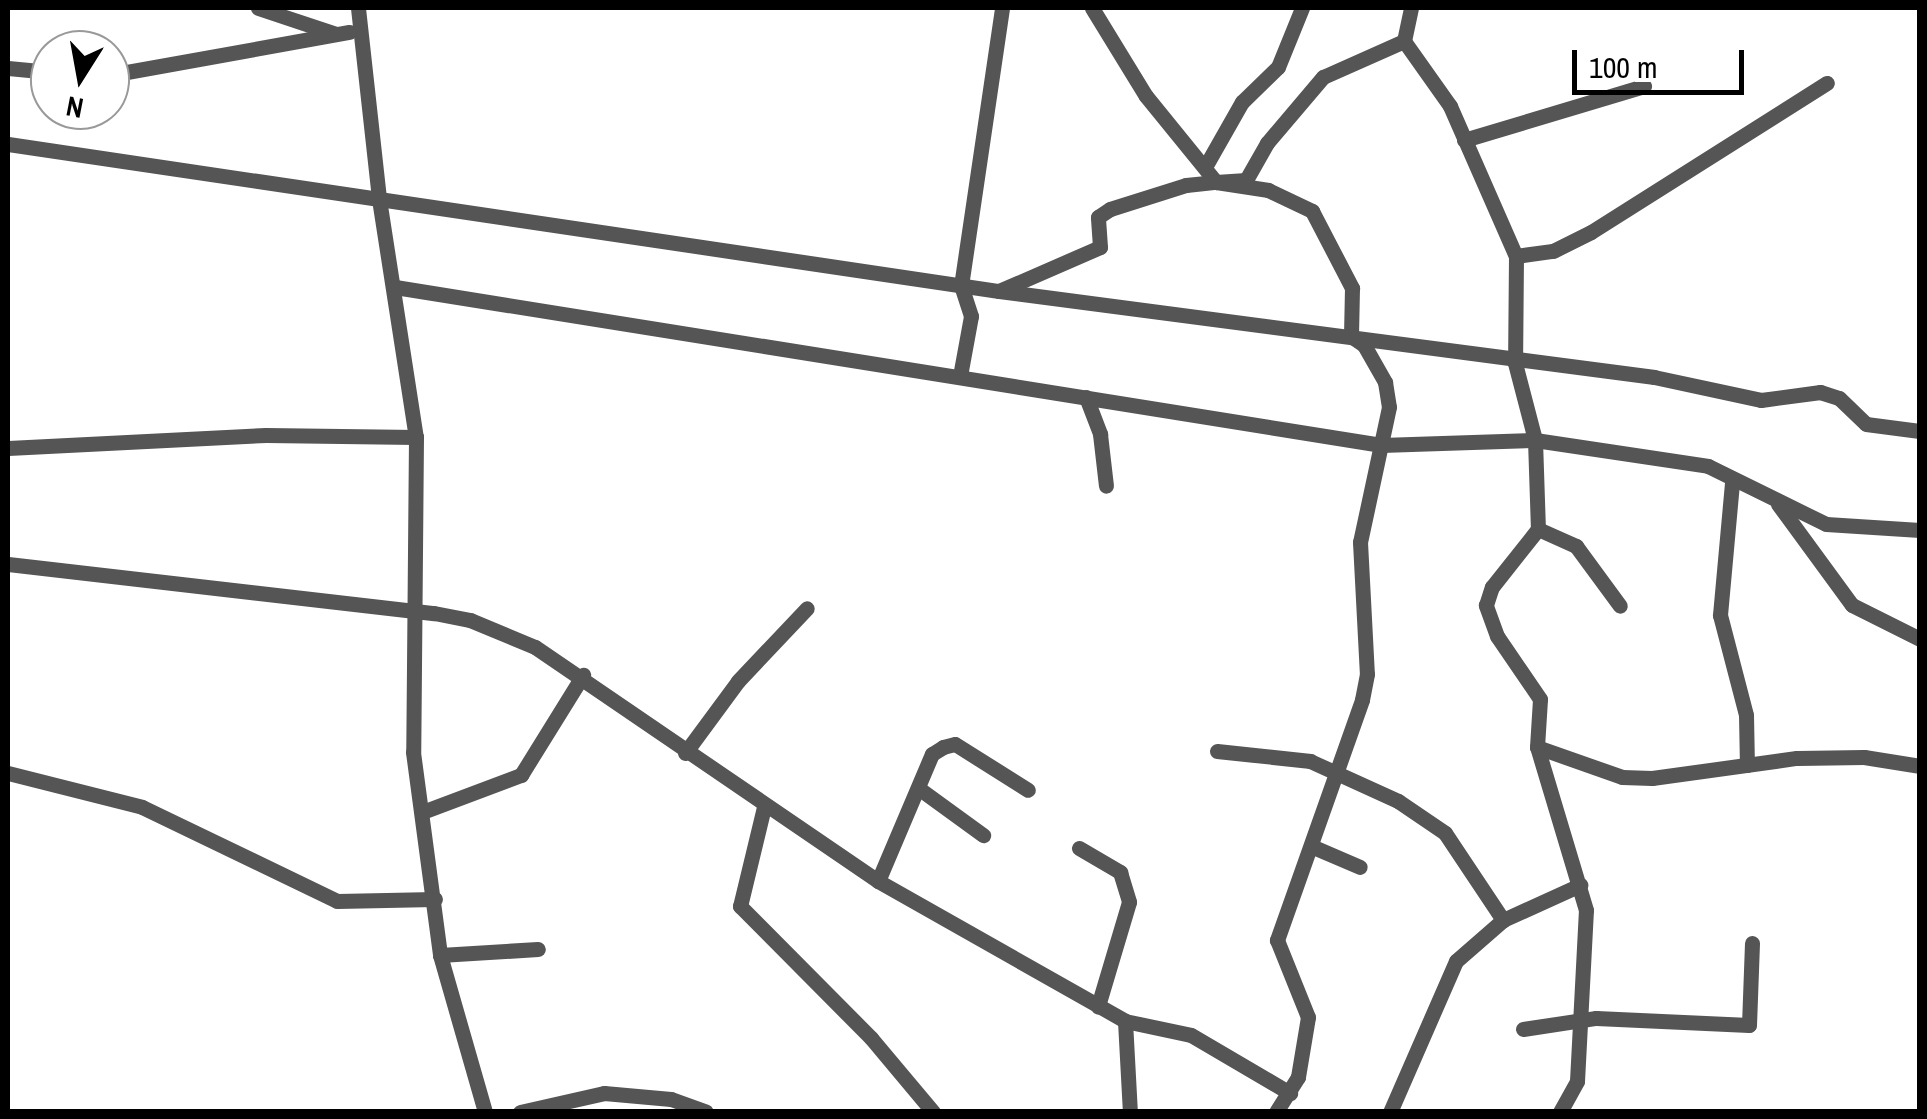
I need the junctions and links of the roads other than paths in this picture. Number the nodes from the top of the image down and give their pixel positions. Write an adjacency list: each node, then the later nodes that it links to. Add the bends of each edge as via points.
1 (258, 8): 7 (street)
2 (358, 8): 7 (street); 9 (street)
3 (1002, 8): 19 (street)
4 (1092, 8): 15 (street, via 1146,96)
5 (1302, 8): 15 (street, via 1278,68 1242,102)
6 (1411, 8): 8 (street)
7 (343, 33): 9 (street); 10 (street)
8 (1404, 41): 13 (street, via 1450,106); 16 (street, via 1323,77 1268,142 1246,180)
9 (362, 62): 17 (street)
10 (130, 71)
11 (1828, 82): 18 (street, via 1591,232 1554,251)
12 (1644, 86): 13 (street)
13 (1464, 140): 18 (street)
14 (8, 144): 17 (street)
15 (1205, 168): 16 (street)
16 (1216, 182): 21 (street, via 1110,208 1098,217 1100,247); 22 (street, via 1268,190 1312,211 1352,288)
17 (379, 199): 19 (street); 20 (street)
18 (1516, 256): 23 (street)
19 (962, 286): 21 (street); 24 (street, via 972,316)
20 (395, 287): 24 (street); 27 (street)
21 (999, 292): 22 (street)
22 (1351, 336): 23 (street); 29 (street, via 1364,345 1385,382)
23 (1515, 363): 26 (street, via 1654,377 1760,400 1820,392 1839,398 1866,424); 28 (street)
24 (960, 376): 25 (street)
25 (1086, 397): 29 (street); 32 (street, via 1100,434)
26 (1920, 432)
27 (416, 437): 30 (street, via 266,435); 39 (street)
28 (1535, 440): 29 (street); 31 (street, via 1708,466); 34 (street)
29 (1381, 445): 47 (street, via 1360,542 1367,674)
30 (8, 448)
31 (1732, 483): 33 (street); 45 (street, via 1720,615 1746,716)
32 (1106, 486)
33 (1772, 495): 35 (street, via 1826,524); 40 (street, via 1852,605)
34 (1538, 529): 37 (street, via 1576,546); 42 (street, via 1492,587 1486,606 1540,699)
35 (1920, 530)
36 (8, 564): 39 (street)
37 (1620, 606)
38 (807, 608): 44 (street, via 738,681)
39 (415, 611): 41 (street, via 495,629); 52 (street, via 409,678)
40 (1920, 639)
41 (583, 674): 44 (street); 52 (street, via 521,775)
42 (1538, 747): 45 (street, via 1622,777); 58 (street)
43 (1217, 751): 47 (street, via 1278,755)
44 (685, 753): 51 (street)
45 (1747, 765): 46 (street, via 1864,757)
46 (1920, 766)
47 (1341, 771): 54 (street); 60 (street, via 1445,834)
48 (8, 772): 59 (street, via 142,806 337,901)
49 (921, 790): 50 (street, via 932,754 955,744); 53 (street); 57 (street)
50 (1028, 790)
51 (764, 807): 57 (street); 72 (street, via 740,906)
52 (425, 812): 59 (street)
53 (982, 835)
54 (1312, 846): 56 (street); 68 (street, via 1277,940 1308,1016 1303,1061)
55 (1078, 848): 64 (street, via 1120,872 1129,902)
56 (1360, 867)
57 (878, 881): 64 (street)
58 (1580, 885): 60 (street); 65 (street, via 1588,953)
59 (435, 899): 63 (street)
60 (1503, 920): 75 (street, via 1456,960)
61 (1752, 943): 65 (street, via 1749,1025)
62 (538, 949): 63 (street)
63 (440, 955): 69 (street)
64 (1098, 1006): 66 (street)
65 (1577, 1020): 67 (street); 76 (street, via 1577,1081)
66 (1126, 1021): 68 (street, via 1191,1035); 73 (street)
67 (1523, 1030)
68 (1290, 1093): 74 (street)
69 (485, 1112)
70 (520, 1112): 71 (street, via 604,1093 671,1099)
71 (706, 1112)
72 (934, 1112)
73 (1130, 1112)
74 (1276, 1112)
75 (1390, 1112)
76 (1560, 1112)

